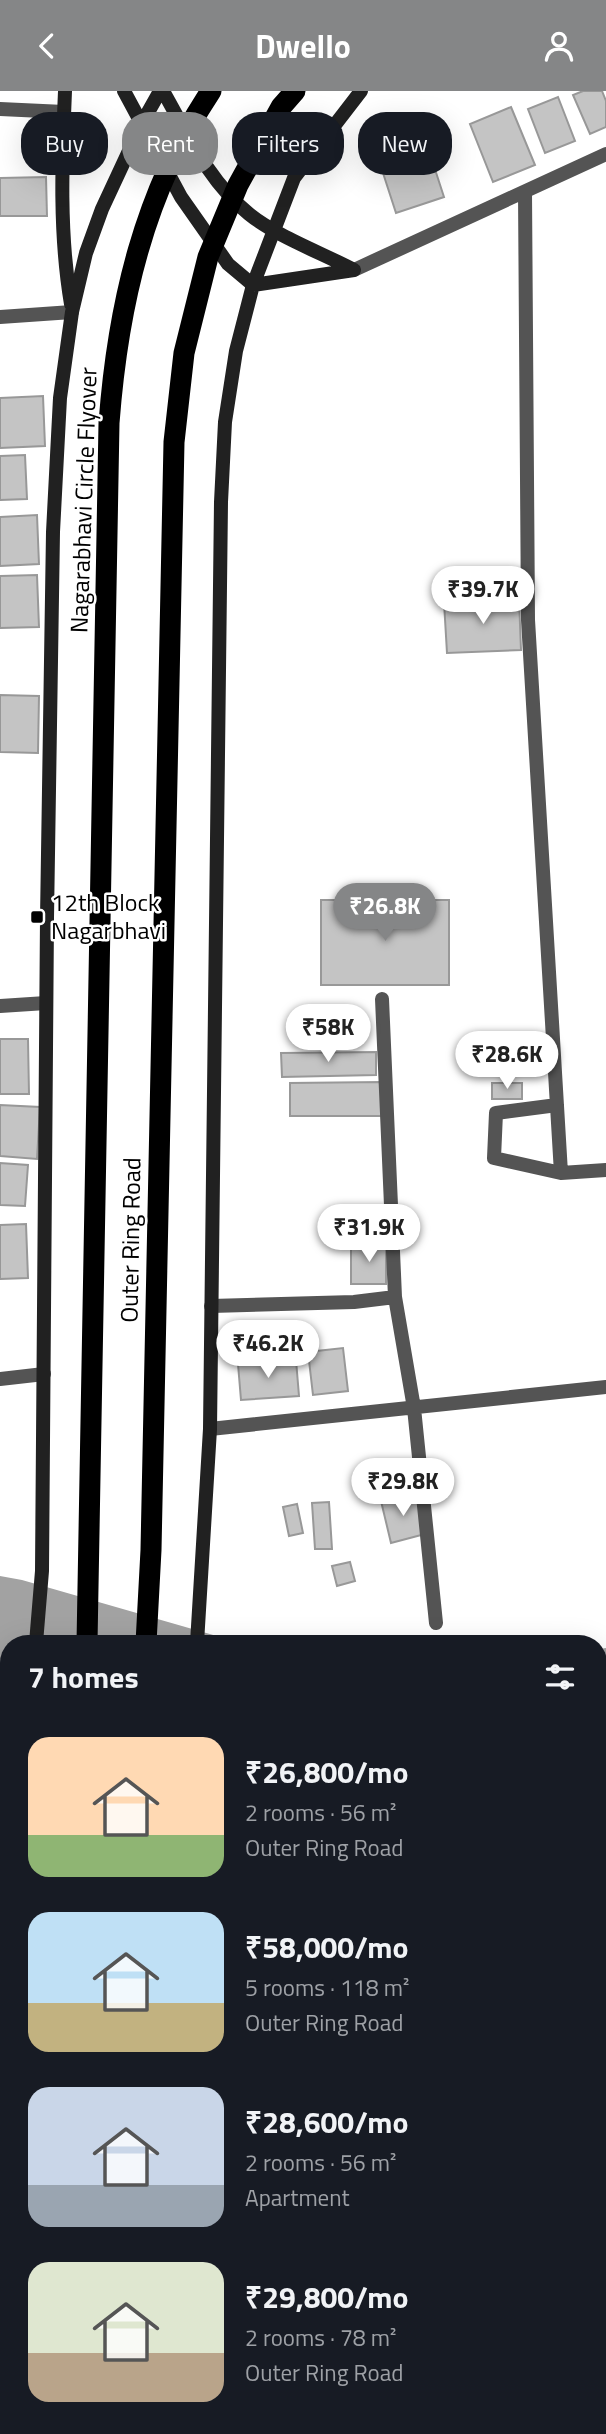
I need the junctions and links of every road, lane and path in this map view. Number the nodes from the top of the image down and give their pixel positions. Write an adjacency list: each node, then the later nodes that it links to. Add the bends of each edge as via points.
1 (65, 91): 8 (street)
2 (124, 91): 9 (street)
3 (162, 91): 10 (street); 15 (street, via 226,193)
4 (211, 91): 20 (highway, Nagarabhavi Circle Flyover, via 172,159 146,221 125,296 113,364)
5 (361, 91): 15 (street, via 294,178)
6 (288, 99): 37 (highway, Outer Ring Road, via 239,185 208,257 184,353 174,442 152,1550)
7 (0, 109): 8 (street)
8 (64, 111): 18 (street, via 62,220)
9 (136, 112)
10 (149, 112)
11 (606, 154): 14 (street)
12 (122, 166): 18 (street, via 86,253)
13 (169, 175): 17 (street, via 228,264)
14 (525, 192): 16 (street); 24 (street, via 528,620)
15 (274, 229): 16 (street); 17 (street)
16 (354, 270): 17 (street)
17 (253, 285): 28 (street, via 225,422 220,502)
18 (72, 312): 19 (street); 22 (street, via 60,398 53,532)
19 (0, 317)
20 (102, 846): 36 (highway, Outer Ring Road)
21 (382, 999): 27 (street)
22 (46, 1003): 23 (street); 29 (street)
23 (0, 1006)
24 (557, 1105): 26 (street); 26 (street, via 496,1113 494,1158)
25 (606, 1170): 26 (street)
26 (561, 1173)
27 (395, 1297): 28 (street); 32 (street)
28 (211, 1306): 33 (street)
29 (44, 1374): 30 (street); 35 (street, via 42,1571)
30 (0, 1379)
31 (606, 1387): 32 (street)
32 (414, 1408): 33 (street); 34 (street)
33 (210, 1429): 38 (street)
34 (436, 1623)
35 (37, 1635)
36 (86, 1635)
37 (146, 1635)
38 (198, 1635)

